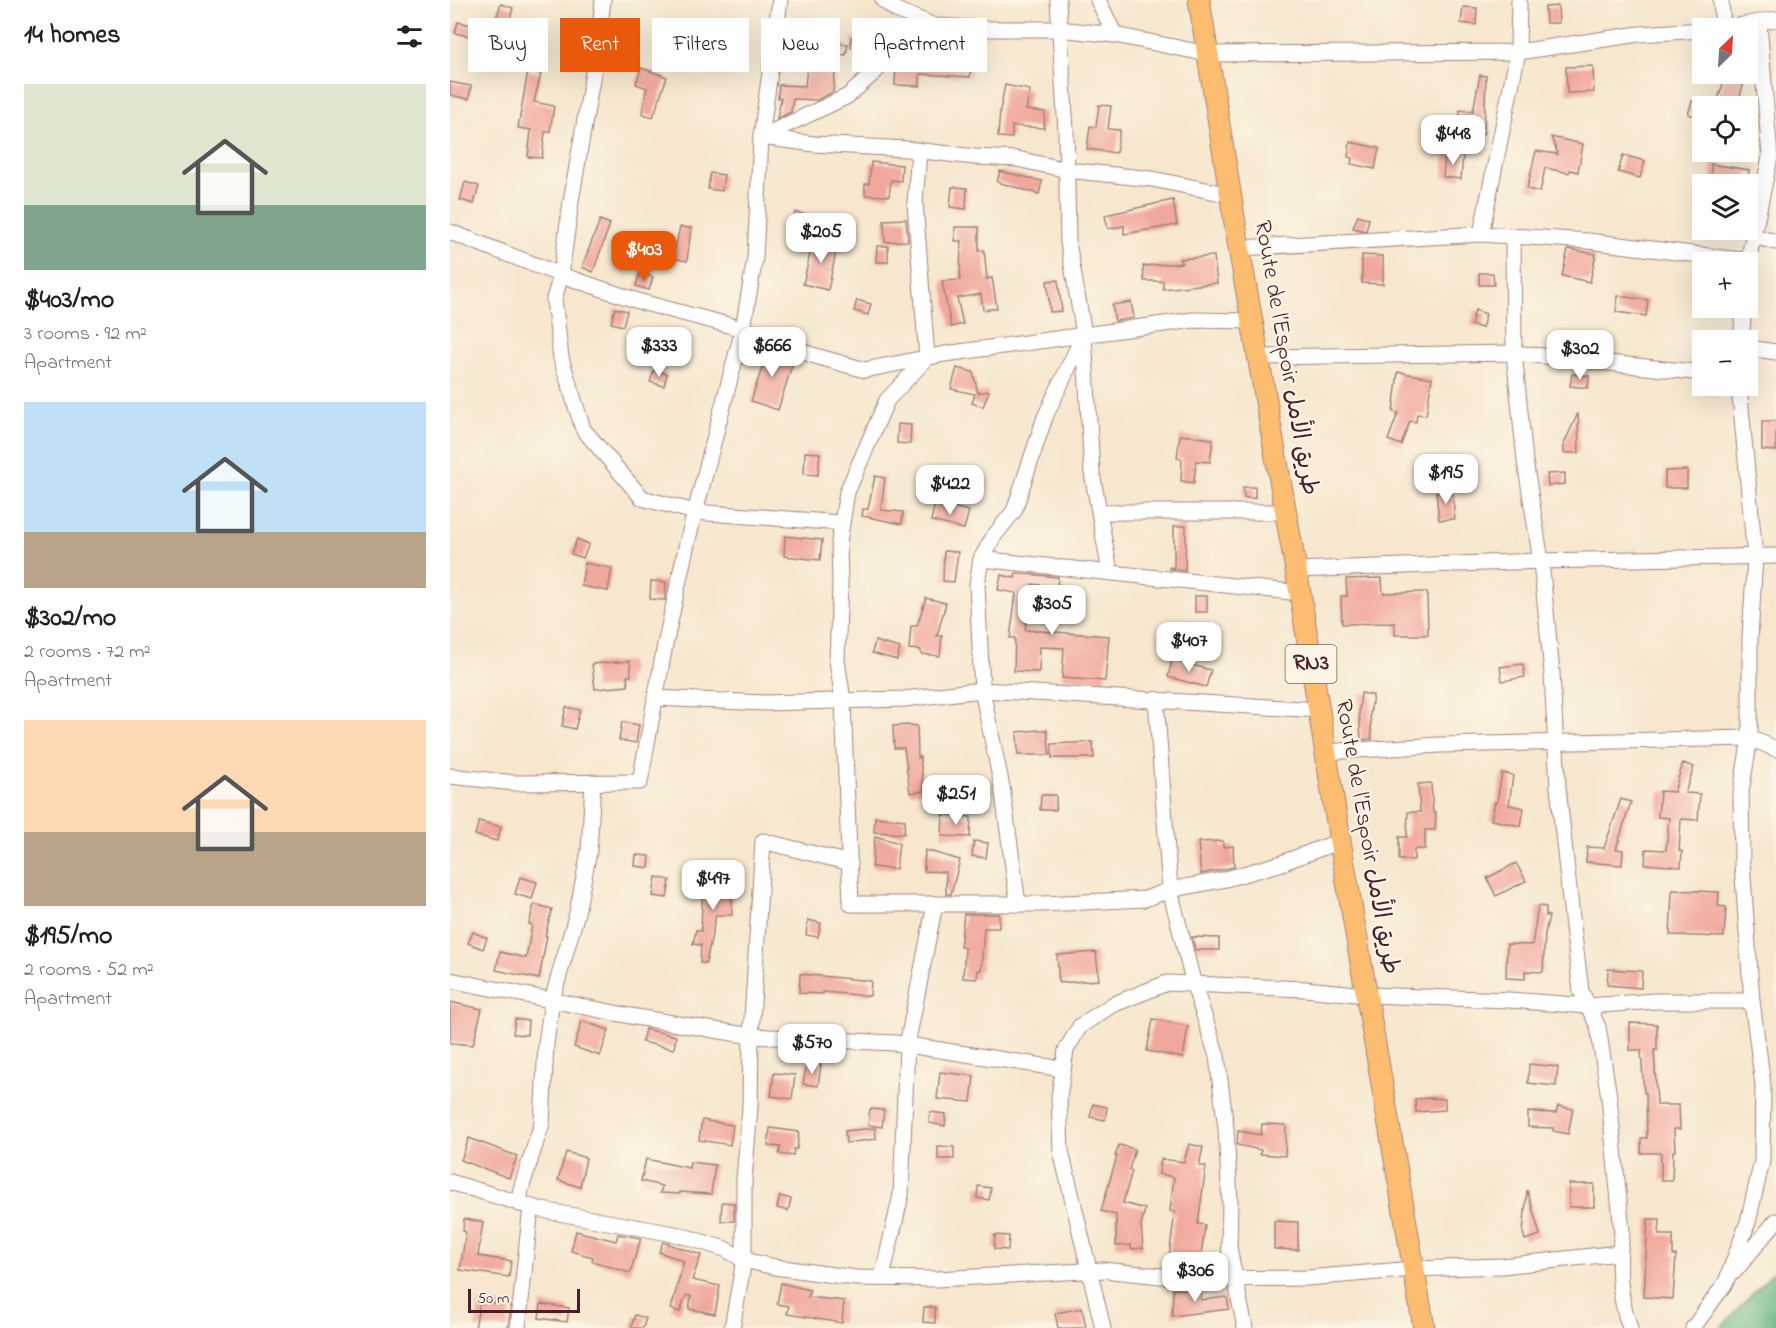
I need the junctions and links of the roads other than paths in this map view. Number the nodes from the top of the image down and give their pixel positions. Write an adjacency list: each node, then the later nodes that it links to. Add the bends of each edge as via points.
1 (603, 0): 32 (street)
2 (780, 0): 20 (street)
3 (884, 0): 9 (street)
4 (1058, 0): 14 (street)
5 (1098, 0): 16 (street)
6 (1199, 0): 18 (highway, Route de l’Espoir طريق الأمل / RN3)
7 (1519, 0): 17 (street)
8 (1720, 0): 10 (street)
9 (915, 18)
10 (1723, 18)
11 (1776, 19): 12 (street)
12 (1759, 23): 24 (street, via 1770,157)
13 (987, 27): 14 (street)
14 (1059, 28): 16 (street); 22 (street)
15 (1692, 31): 17 (street, via 1639,34)
16 (1115, 35): 18 (street)
17 (1518, 52): 18 (street); 26 (street)
18 (1208, 54): 23 (highway, Route de l’Espoir طريق الأمل / RN3)
19 (875, 72): 20 (street, via 848,96)
20 (760, 137): 21 (street); 34 (street, via 755,258)
21 (919, 151): 22 (street, via 1017,159); 40 (street, via 915,203)
22 (1067, 170): 23 (street, via 1152,178); 35 (street, via 1068,242)
23 (1231, 195): 30 (highway, Route de l’Espoir طريق الأمل / RN3)
24 (1758, 210)
25 (450, 232): 32 (street)
26 (1481, 234): 27 (street); 30 (street)
27 (1513, 236): 31 (street, via 1588,241); 38 (street)
28 (1758, 238): 29 (street)
29 (1776, 242)
30 (1239, 248): 33 (highway, Route de l’Espoir طريق الأمل / RN3)
31 (1692, 256)
32 (561, 275): 34 (street, via 641,302); 43 (street, via 554,299 561,358 583,429 642,498)
33 (1253, 321): 35 (street, via 1193,320); 39 (highway, Route de l’Espoir طريق الأمل / RN3)
34 (743, 329): 40 (street, via 865,370); 43 (street)
35 (1084, 334): 40 (street); 44 (street, via 1092,473); 49 (street, via 1045,417 1014,511)
36 (1758, 349): 37 (street)
37 (1776, 352)
38 (1515, 353): 39 (street); 41 (street); 50 (street, via 1525,461)
39 (1258, 357): 45 (highway, Route de l’Espoir طريق الأمل / RN3)
40 (927, 358): 46 (street, via 886,400 848,492)
41 (1692, 372)
42 (1740, 396): 48 (street)
43 (695, 512): 46 (street); 55 (street)
44 (1100, 512): 45 (street); 52 (street)
45 (1286, 512): 51 (highway, Route de l’Espoir طريق الأمل / RN3)
46 (842, 523): 57 (street, via 837,660)
47 (1776, 556): 48 (street)
48 (1755, 557): 50 (street); 59 (street)
49 (981, 559): 52 (street); 54 (street, via 977,584)
50 (1541, 561): 51 (street); 60 (street)
51 (1295, 570): 53 (highway, Route de l’Espoir طريق الأمل / RN3)
52 (1110, 572): 53 (street)
53 (1300, 593): 58 (highway, Route de l’Espoir طريق الأمل / RN3)
54 (982, 690): 56 (street); 57 (street); 69 (street, via 1002,787)
55 (655, 698): 57 (street, via 765,703); 64 (street, via 640,782)
56 (1156, 699): 58 (street); 67 (street)
57 (843, 701): 66 (street)
58 (1318, 710): 62 (highway, Route de l’Espoir طريق الأمل / RN3)
59 (1750, 738): 60 (street); 61 (street); 74 (street, via 1742,792 1742,839)
60 (1556, 742): 62 (street); 75 (street, via 1573,927 1581,991)
61 (1776, 749)
62 (1325, 752): 65 (highway, Route de l’Espoir طريق الأمل / RN3)
63 (450, 776): 64 (street, via 515,783)
64 (593, 782): 73 (street, via 587,861)
65 (1340, 841): 67 (street, via 1279,864); 72 (highway, Route de l’Espoir طريق الأمل / RN3)
66 (850, 863): 68 (street, via 851,904); 76 (street, via 763,842)
67 (1170, 890): 69 (street, via 1145,899); 71 (street)
68 (935, 903): 69 (street); 77 (street)
69 (1018, 904)
70 (450, 980): 73 (street)
71 (1194, 985): 72 (street); 78 (street, via 1167,983 1112,1005 1080,1026 1066,1050); 87 (street, via 1217,1056 1226,1130 1229,1248)
72 (1367, 995): 75 (street); 84 (highway, Route de l’Espoir طريق الأمل / RN3)
73 (552, 1000): 76 (street); 80 (street, via 542,1123 521,1189)
74 (1752, 1001): 75 (street); 88 (street, via 1763,1084 1762,1161 1748,1222)
75 (1588, 1006): 82 (street, via 1598,1027 1609,1097 1622,1232)
76 (751, 1036): 77 (street); 83 (street)
77 (907, 1045): 78 (street); 86 (street, via 901,1194)
78 (1063, 1069): 85 (street, via 1059,1097 1061,1151)
79 (450, 1182): 80 (street)
80 (525, 1205): 83 (street, via 680,1235 725,1249); 89 (street)
81 (1776, 1221): 88 (street)
82 (1619, 1253): 84 (street, via 1502,1266); 94 (street, via 1622,1307)
83 (744, 1260): 86 (street, via 856,1278); 90 (street)
84 (1414, 1269): 87 (street); 93 (highway, Route de l’Espoir طريق الأمل / RN3)
85 (1089, 1271): 86 (street); 87 (street); 91 (street)
86 (882, 1278)
87 (1236, 1280): 92 (street)
88 (1726, 1282): 95 (street)
89 (518, 1328)
90 (732, 1328)
91 (1103, 1328)
92 (1245, 1328)
93 (1424, 1328)
94 (1630, 1328)
95 (1693, 1328)

